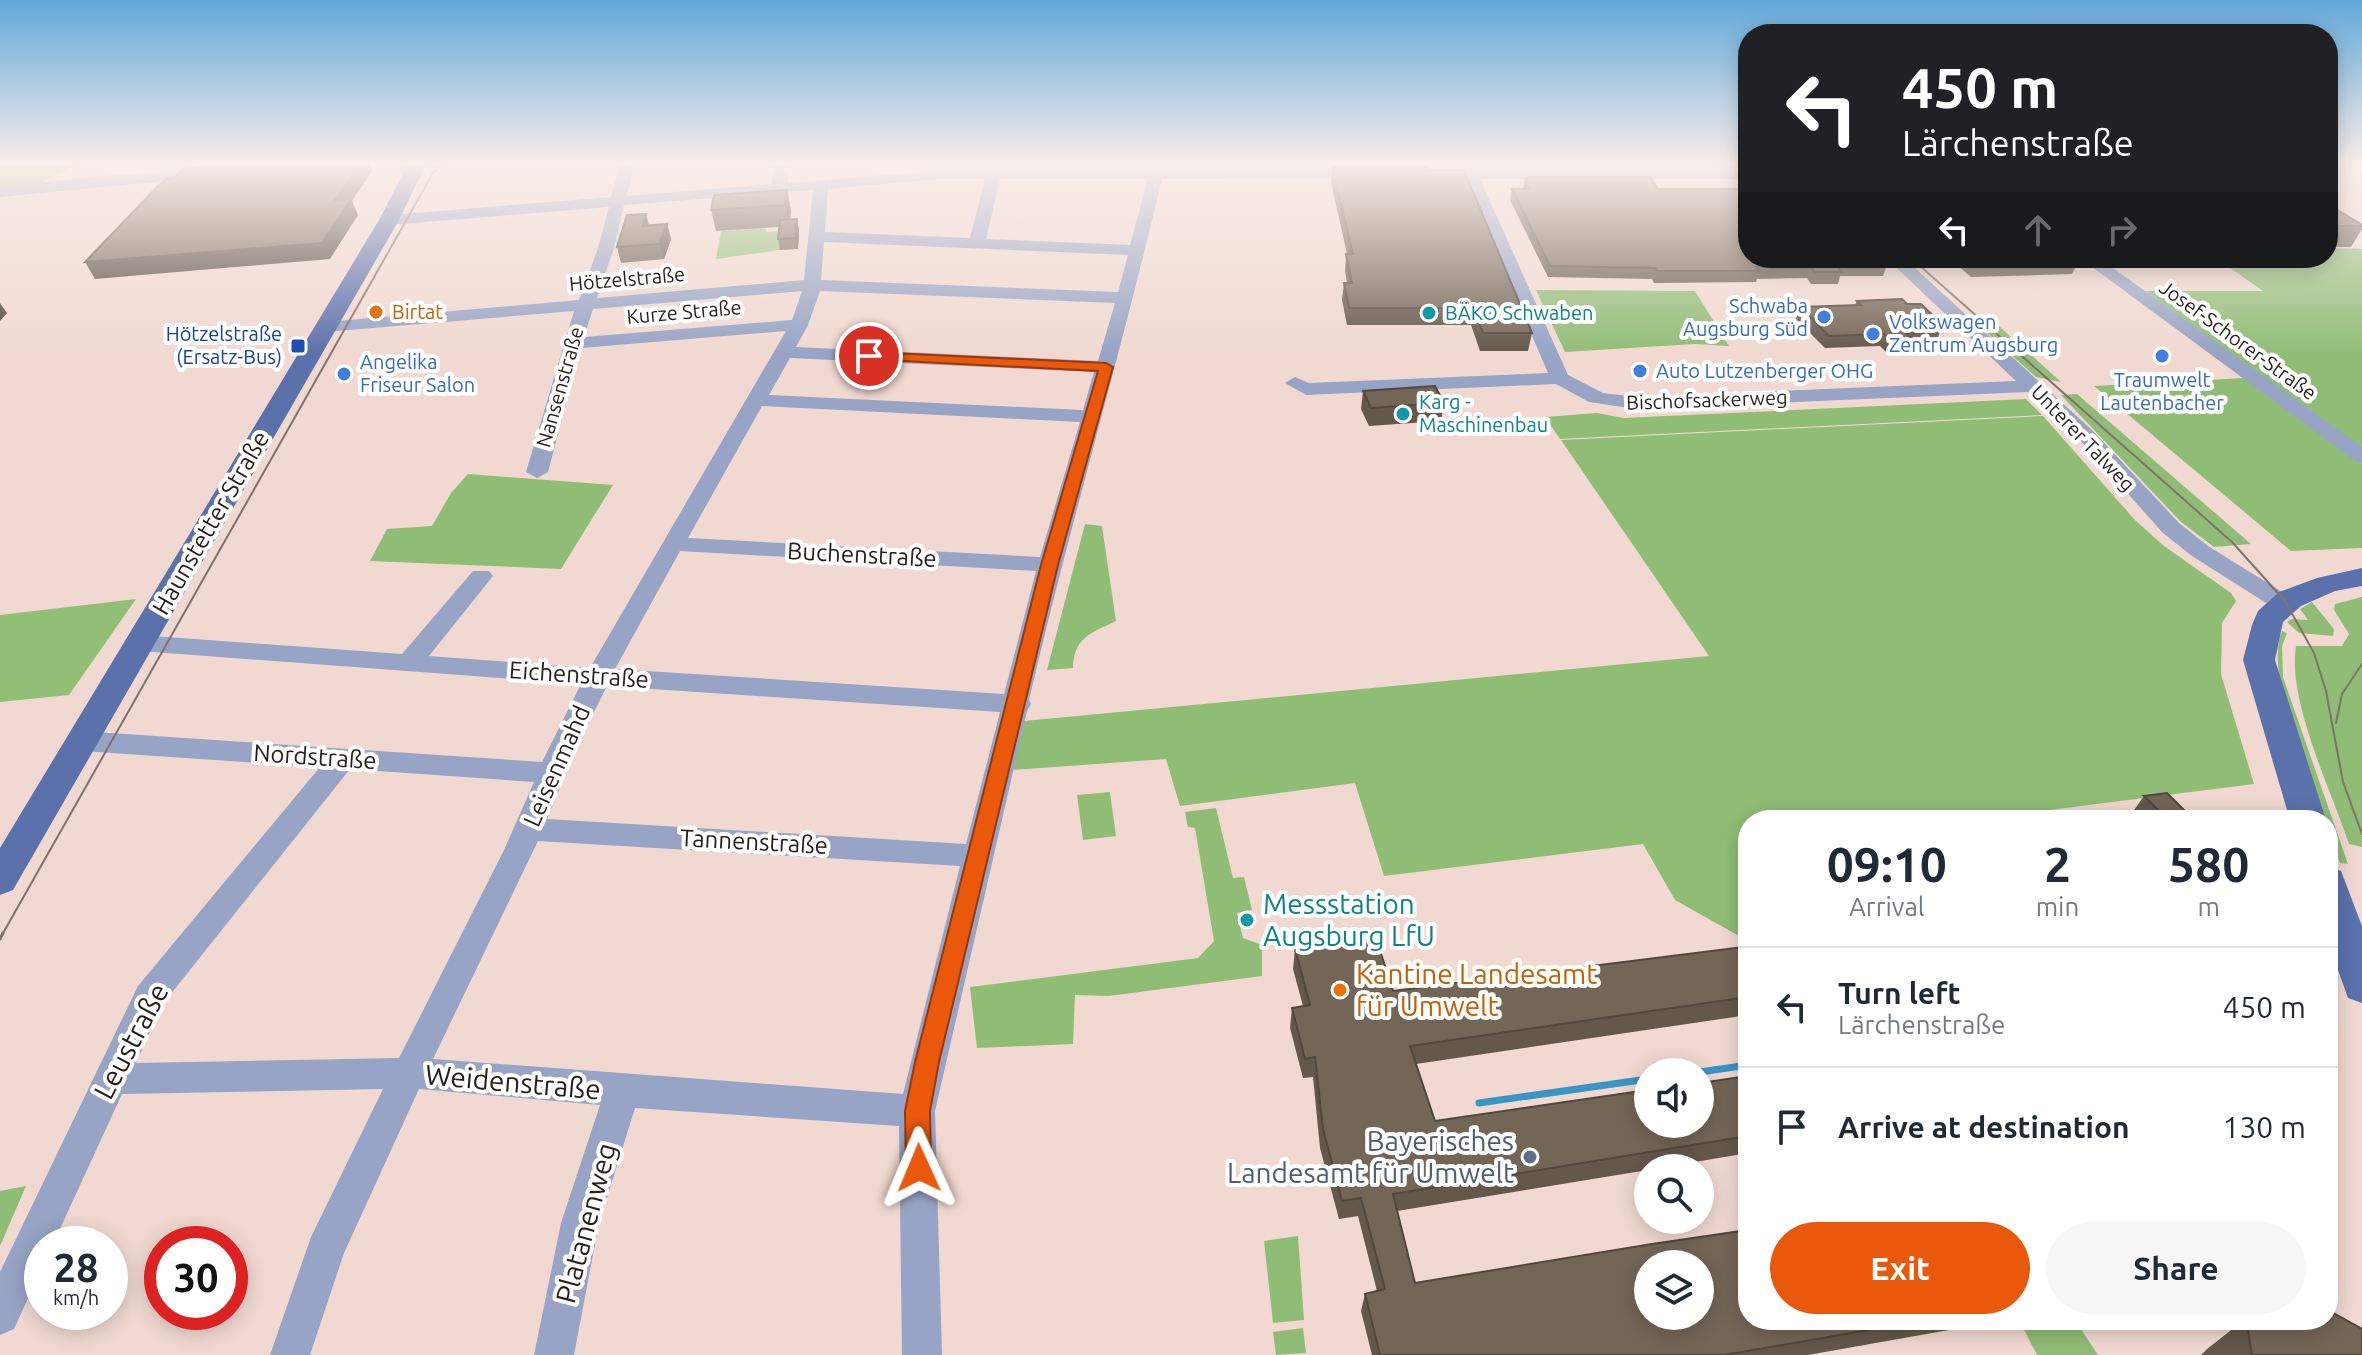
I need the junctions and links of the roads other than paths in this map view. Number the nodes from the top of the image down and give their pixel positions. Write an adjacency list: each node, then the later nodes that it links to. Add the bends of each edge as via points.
1 (385, 227): 16 (main road, Haunstetter Straße)
2 (611, 227): 14 (street, Nansenstraße)
3 (818, 227): 7 (street, Leisenmahd)
4 (981, 227): 8 (street)
5 (1143, 227): 9 (street)
6 (1494, 227): 20 (street)
7 (817, 237): 8 (street); 12 (street, Leisenmahd)
8 (977, 243): 9 (street)
9 (1138, 250): 13 (street)
10 (1905, 268): 22 (street, Unterer Talweg)
11 (2102, 268): 25 (street, Josef-Schorer-Straße)
12 (810, 285): 13 (street, Hötzelstraße); 14 (street, Hötzelstraße); 15 (street, Leisenmahd)
13 (1125, 298): 19 (street)
14 (586, 304): 16 (street, Hötzelstraße); 17 (street, Nansenstraße)
15 (799, 325): 17 (street, Kurze Straße); 18 (street, Leisenmahd)
16 (325, 327): 32 (main road, Haunstetter Straße)
17 (573, 343): 26 (street, Nansenstraße)
18 (784, 352): 19 (street); 23 (street, Leisenmahd)
19 (1106, 367): 24 (street)
20 (1560, 378): 21 (street, via 1306,389); 22 (street, Bischofsackerweg, via 1601,401 1636,403)
21 (1295, 383)
22 (2035, 386): 31 (street, Unterer Talweg, via 2171,528)
23 (757, 400): 24 (street); 27 (street, Leisenmahd)
24 (1091, 416): 28 (street)
25 (2362, 457)
26 (537, 472)
27 (675, 544): 28 (street, Buchenstraße); 34 (street, Leisenmahd)
28 (1049, 565): 35 (street)
29 (481, 576): 33 (street)
30 (2362, 577): 31 (main road, via 2307,590)
31 (2283, 603): 39 (main road, via 2269,618 2259,660)
32 (140, 643): 33 (street, Eichenstraße); 36 (main road, Haunstetter Straße)
33 (408, 664): 34 (street, Eichenstraße)
34 (598, 677): 35 (street, Eichenstraße); 38 (street, Leisenmahd)
35 (1018, 704): 41 (street)
36 (81, 741): 37 (street, Nordstraße); 42 (main road, Haunstetter Straße)
37 (342, 760): 38 (street, Nordstraße); 46 (street, Leustraße, via 150,996)
38 (550, 773): 40 (street, Leisenmahd)
39 (2305, 810)
40 (528, 829): 41 (street, Tannenstraße); 45 (street, Leisenmahd)
41 (979, 856): 48 (street)
42 (0, 880)
43 (2338, 912): 44 (main road)
44 (2362, 986)
45 (410, 1073): 46 (street, Weidenstraße); 47 (street, Weidenstraße); 50 (street, Leisenmahd, via 325,1251)
46 (109, 1079): 49 (street, Leustraße)
47 (622, 1091): 48 (street, Weidenstraße); 51 (street, Platanenweg, via 580,1223)
48 (917, 1111): 52 (street)
49 (0, 1315)
50 (290, 1355)
51 (554, 1355)
52 (922, 1355)

